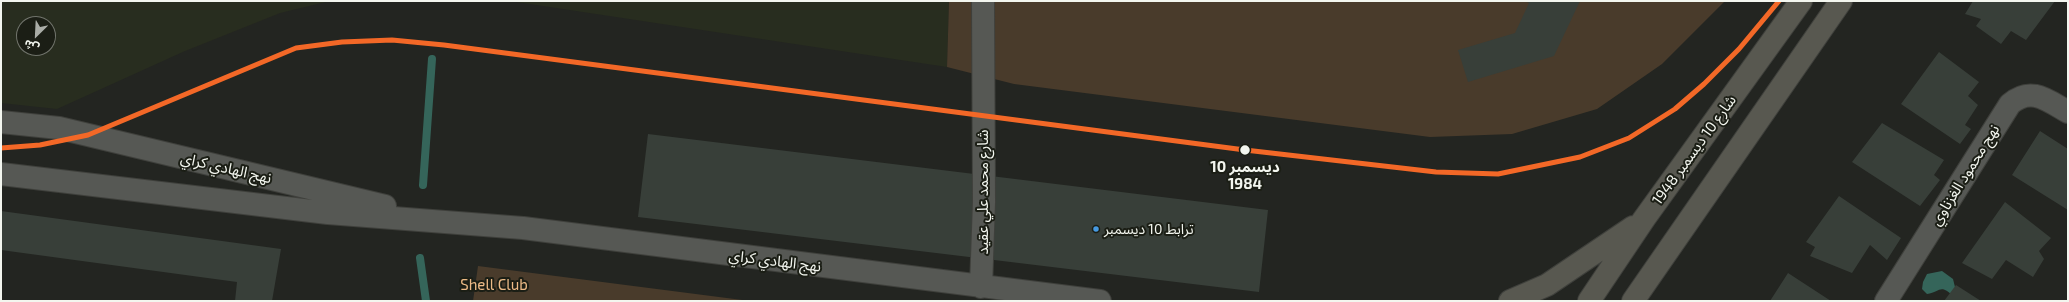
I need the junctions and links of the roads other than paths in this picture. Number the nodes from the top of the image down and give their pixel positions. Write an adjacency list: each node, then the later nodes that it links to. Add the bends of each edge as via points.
1 (983, 1): 9 (street, شارع محمد علي عقيد)
2 (1801, 1): 7 (main road, شارع 10 ديسمبر 1948)
3 (1841, 1): 13 (main road)
4 (2068, 112): 14 (street, نهج محمود الغزناوي, via 2034,95 2018,97 2010,104)
5 (1, 122): 8 (street, نهج الهادي كراي, via 59,128)
6 (1, 174): 8 (street, نهج الهادي كراي, via 328,213)
7 (1644, 219): 11 (main road, via 1570,271 1547,285); 12 (main road, شارع 10 ديسمبر 1948)
8 (450, 222): 9 (street, نهج الهادي كراي, via 523,228)
9 (982, 287): 10 (street, نهج الهادي كراي)
10 (1100, 301)
11 (1510, 301)
12 (1589, 301)
13 (1633, 301)
14 (1886, 301)

